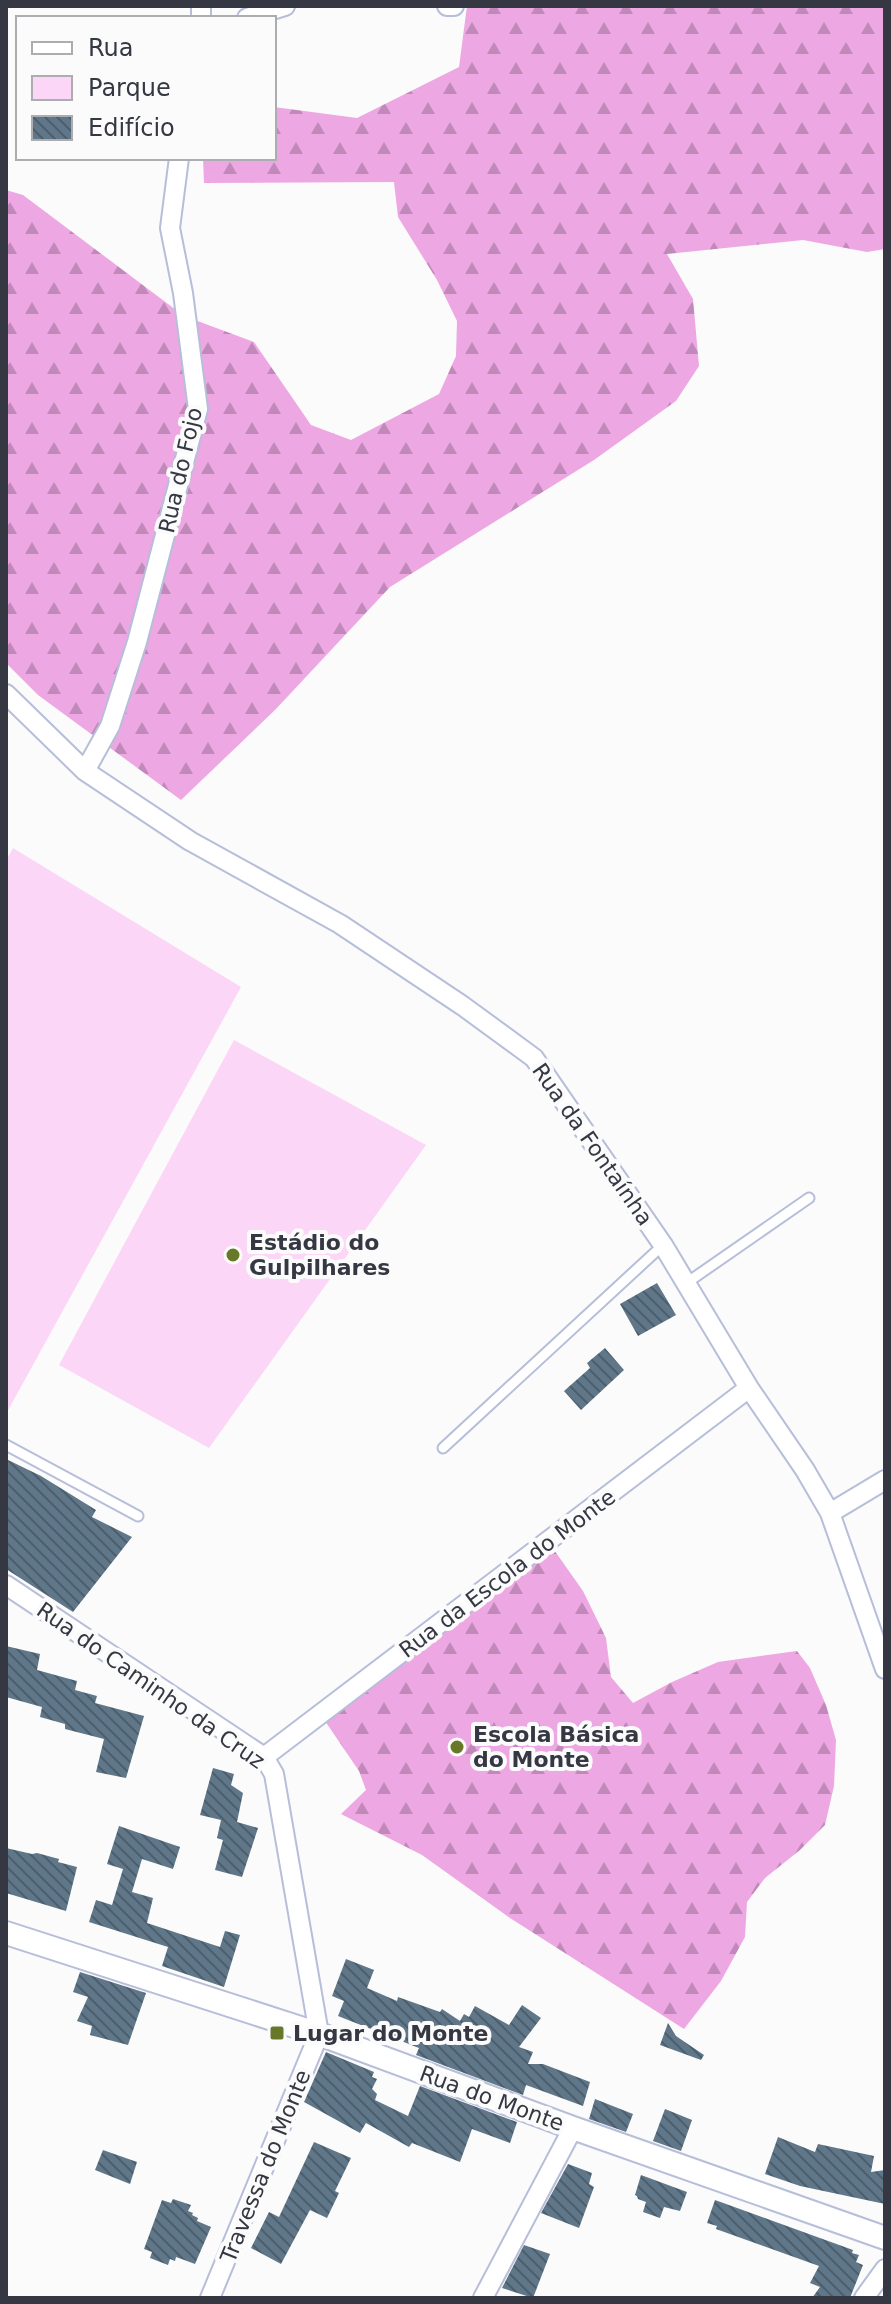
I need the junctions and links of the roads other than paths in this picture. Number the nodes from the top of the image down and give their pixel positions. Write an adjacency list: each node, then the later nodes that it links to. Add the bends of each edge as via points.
1 (285, 6): 4 (street)
2 (447, 6): 3 (street)
3 (454, 6)
4 (253, 16)
5 (179, 160): 7 (street, Rua do Fojo, via 170,228 198,409 137,642 110,726)
6 (6, 694): 7 (street, Rua da Fontaínha)
7 (85, 771): 9 (street, Rua da Fontaínha, via 190,841 340,924 534,1058)
8 (809, 1198): 10 (lane)
9 (663, 1245): 10 (street, Rua da Fontaínha); 13 (lane)
10 (685, 1284): 11 (street, Rua da Fontaínha)
11 (749, 1388): 15 (street, Rua da Fontaínha); 19 (street, Rua da Escola do Monte)
12 (6, 1445): 16 (lane)
13 (443, 1448)
14 (885, 1480): 15 (street)
15 (830, 1513): 18 (street, Rua da Fontaínha)
16 (138, 1516)
17 (6, 1585): 19 (street, Rua do Caminho da Cruz)
18 (885, 1669)
19 (264, 1757): 21 (street, Rua do Caminho da Cruz, via 274,1774)
20 (6, 1933): 21 (street, Rua do Monte)
21 (319, 2034): 22 (street, Rua do Monte); 25 (street, Travessa do Monte)
22 (573, 2128): 23 (street, Rua do Monte); 26 (street)
23 (885, 2238)
24 (885, 2269): 27 (street)
25 (210, 2298)
26 (483, 2298)
27 (864, 2298)

